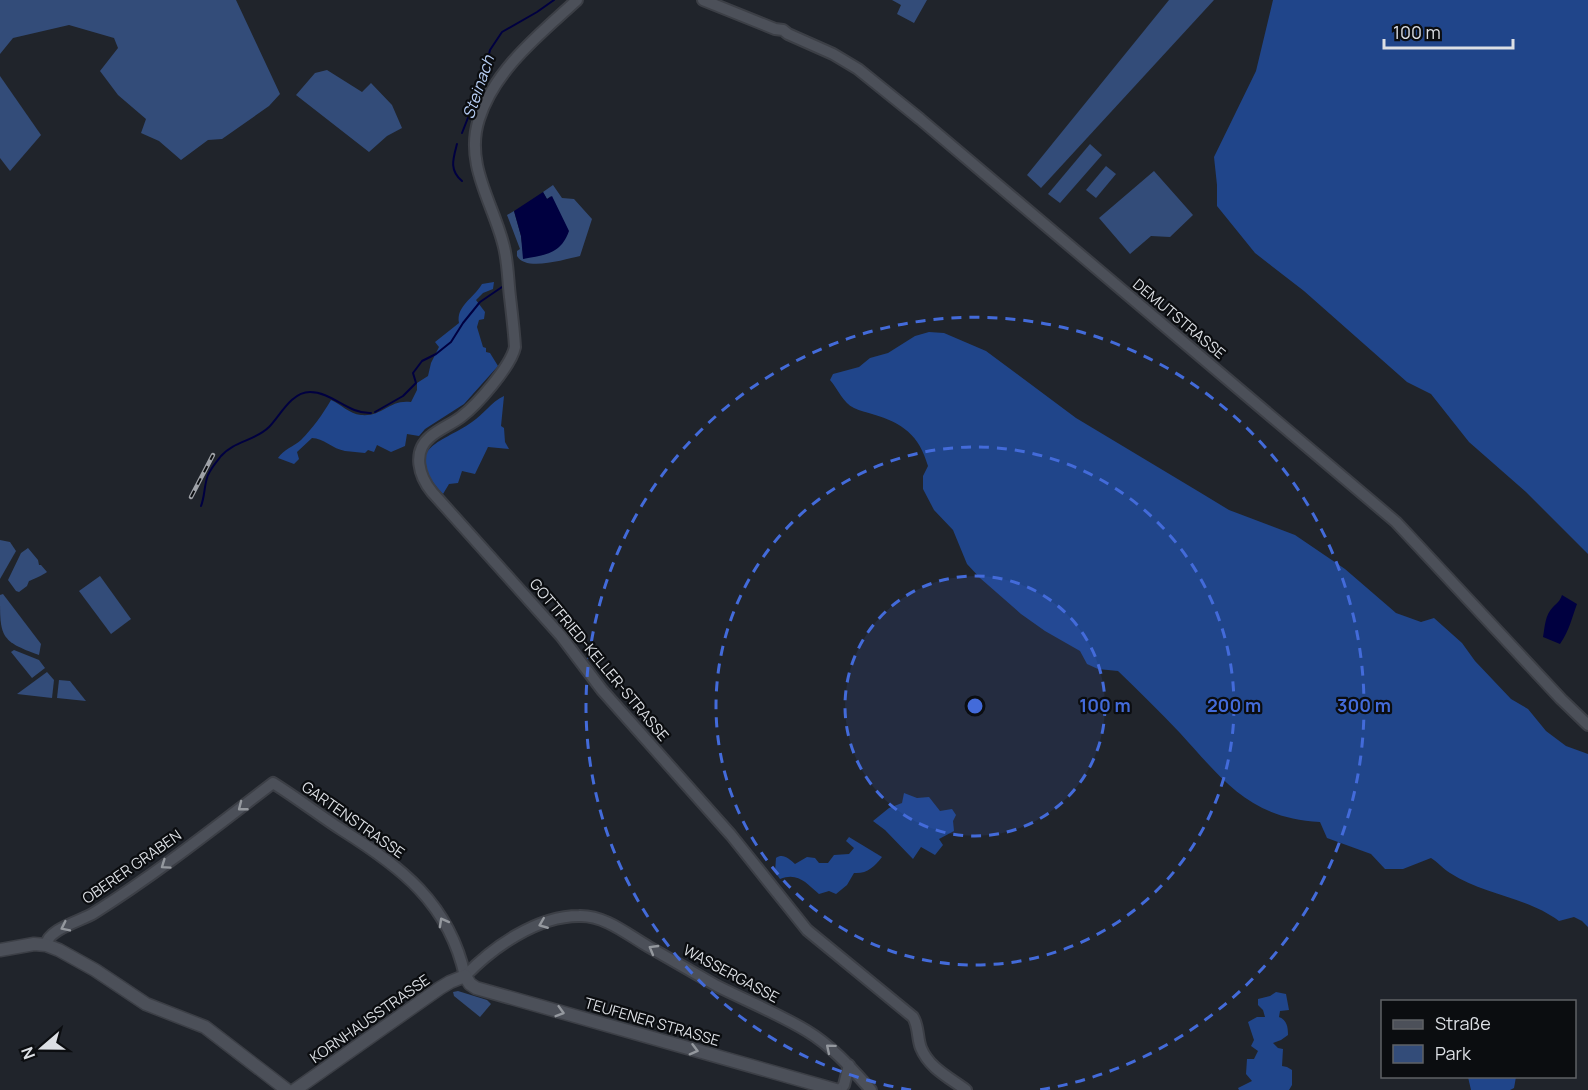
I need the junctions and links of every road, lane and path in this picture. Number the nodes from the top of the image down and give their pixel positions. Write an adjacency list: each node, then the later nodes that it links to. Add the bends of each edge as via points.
1 (577, 0): 13 (street, GOTTFRIED-KELLER-STRASSE, via 515,59 479,120 474,143 476,165 504,246 514,355 470,410 425,442 419,460 424,480 731,835 807,930 913,1017 930,1063)
2 (703, 0): 3 (street, DEMUTSTRASSE, via 783,30 839,57 920,119 1396,522)
3 (1588, 725)
4 (273, 783): 5 (street, OBERER GRABEN, one-way to 5, via 117,898 51,934); 7 (street, GARTENSTRASSE, one-way to 4, via 448,929 416,885 371,847)
5 (46, 945): 6 (main road); 9 (main road, via 74,957 146,1004 205,1027)
6 (0, 950)
7 (465, 976): 8 (street, WASSERGASSE, one-way to 7, via 808,1031 593,916 555,919 526,930); 10 (main road, KORNHAUSSTRASSE, via 450,982); 11 (main road, TEUFENER STRASSE, one-way to 11, via 474,987)
8 (849, 1065): 11 (street, via 844,1085); 12 (street, WASSERGASSE)
9 (287, 1090)
10 (295, 1090)
11 (838, 1090)
12 (871, 1090)
13 (966, 1090)

